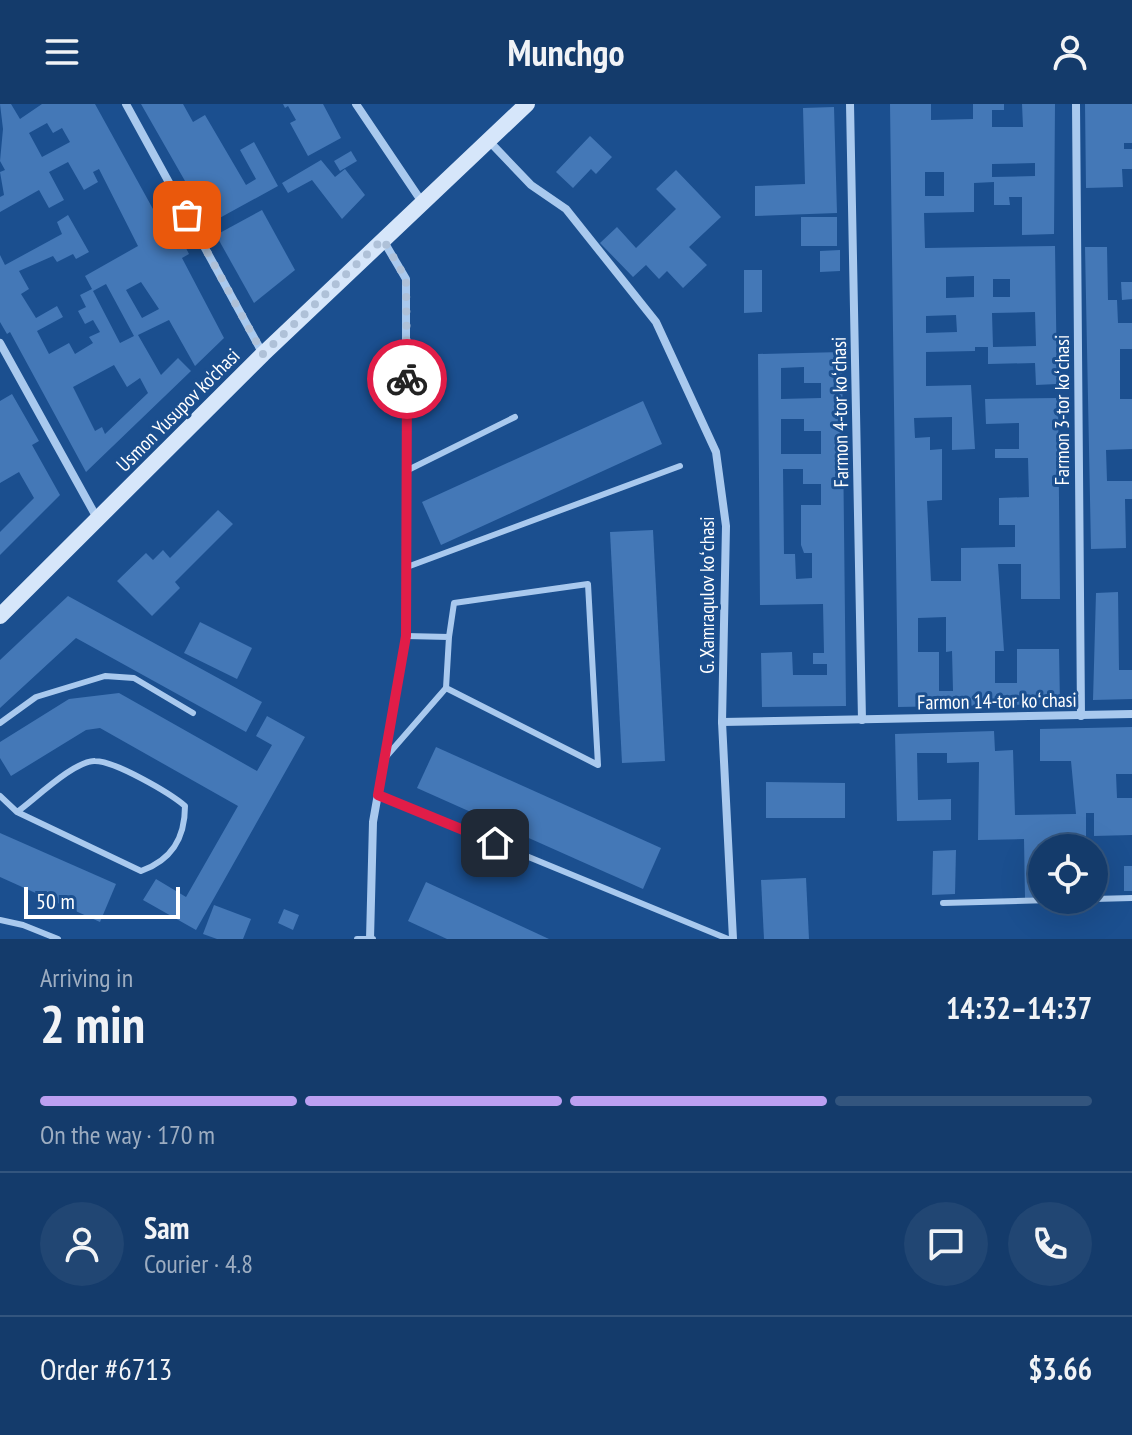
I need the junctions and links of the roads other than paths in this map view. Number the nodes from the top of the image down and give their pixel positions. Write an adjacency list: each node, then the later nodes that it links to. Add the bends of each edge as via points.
1 (126, 104): 10 (street)
2 (356, 104): 7 (street)
3 (527, 104): 6 (main road, Usmon Yusupov ko'chasi)
4 (850, 104): 23 (street, Farmon 4-tor koʻchasi)
5 (1076, 104): 22 (street, Farmon 3-tor koʻchasi)
6 (488, 140): 7 (main road, Usmon Yusupov ko'chasi); 24 (street, G. Xamraqulov koʻchasi, via 531,185 566,209 656,322 716,452 726,526)
7 (422, 202): 8 (main road, Usmon Yusupov ko'chasi)
8 (383, 239): 10 (main road, Usmon Yusupov ko'chasi); 13 (street, via 406,279)
9 (0, 343): 14 (street)
10 (263, 354): 14 (main road, Usmon Yusupov ko'chasi)
11 (515, 417): 13 (lane)
12 (680, 466): 15 (lane)
13 (408, 470): 15 (street)
14 (97, 518): 16 (main road, Usmon Yusupov ko'chasi)
15 (407, 567): 17 (street)
16 (0, 616)
17 (406, 636): 18 (lane); 26 (street)
18 (449, 637): 19 (lane); 19 (lane, via 454,603 588,584 598,765)
19 (446, 688): 26 (lane)
20 (193, 713): 25 (lane, via 134,678 105,676 36,697)
21 (1132, 714): 22 (street, Farmon 14-tor koʻchasi)
22 (1081, 716): 23 (street, Farmon 14-tor koʻchasi)
23 (862, 720): 24 (street, Farmon 14-tor koʻchasi)
24 (722, 722): 38 (street, G. Xamraqulov koʻchasi)
25 (0, 723)
26 (384, 759): 27 (street)
27 (378, 795): 37 (street); 38 (lane)
28 (0, 796): 29 (lane)
29 (17, 812): 29 (lane, via 141,871 159,865 185,831 185,806 165,789 96,760 78,766)
30 (1132, 898): 31 (lane)
31 (1108, 899)
32 (1028, 901): 33 (lane)
33 (943, 903)
34 (0, 920): 35 (lane)
35 (58, 939)
36 (357, 939): 37 (lane)
37 (371, 939)
38 (731, 939)

